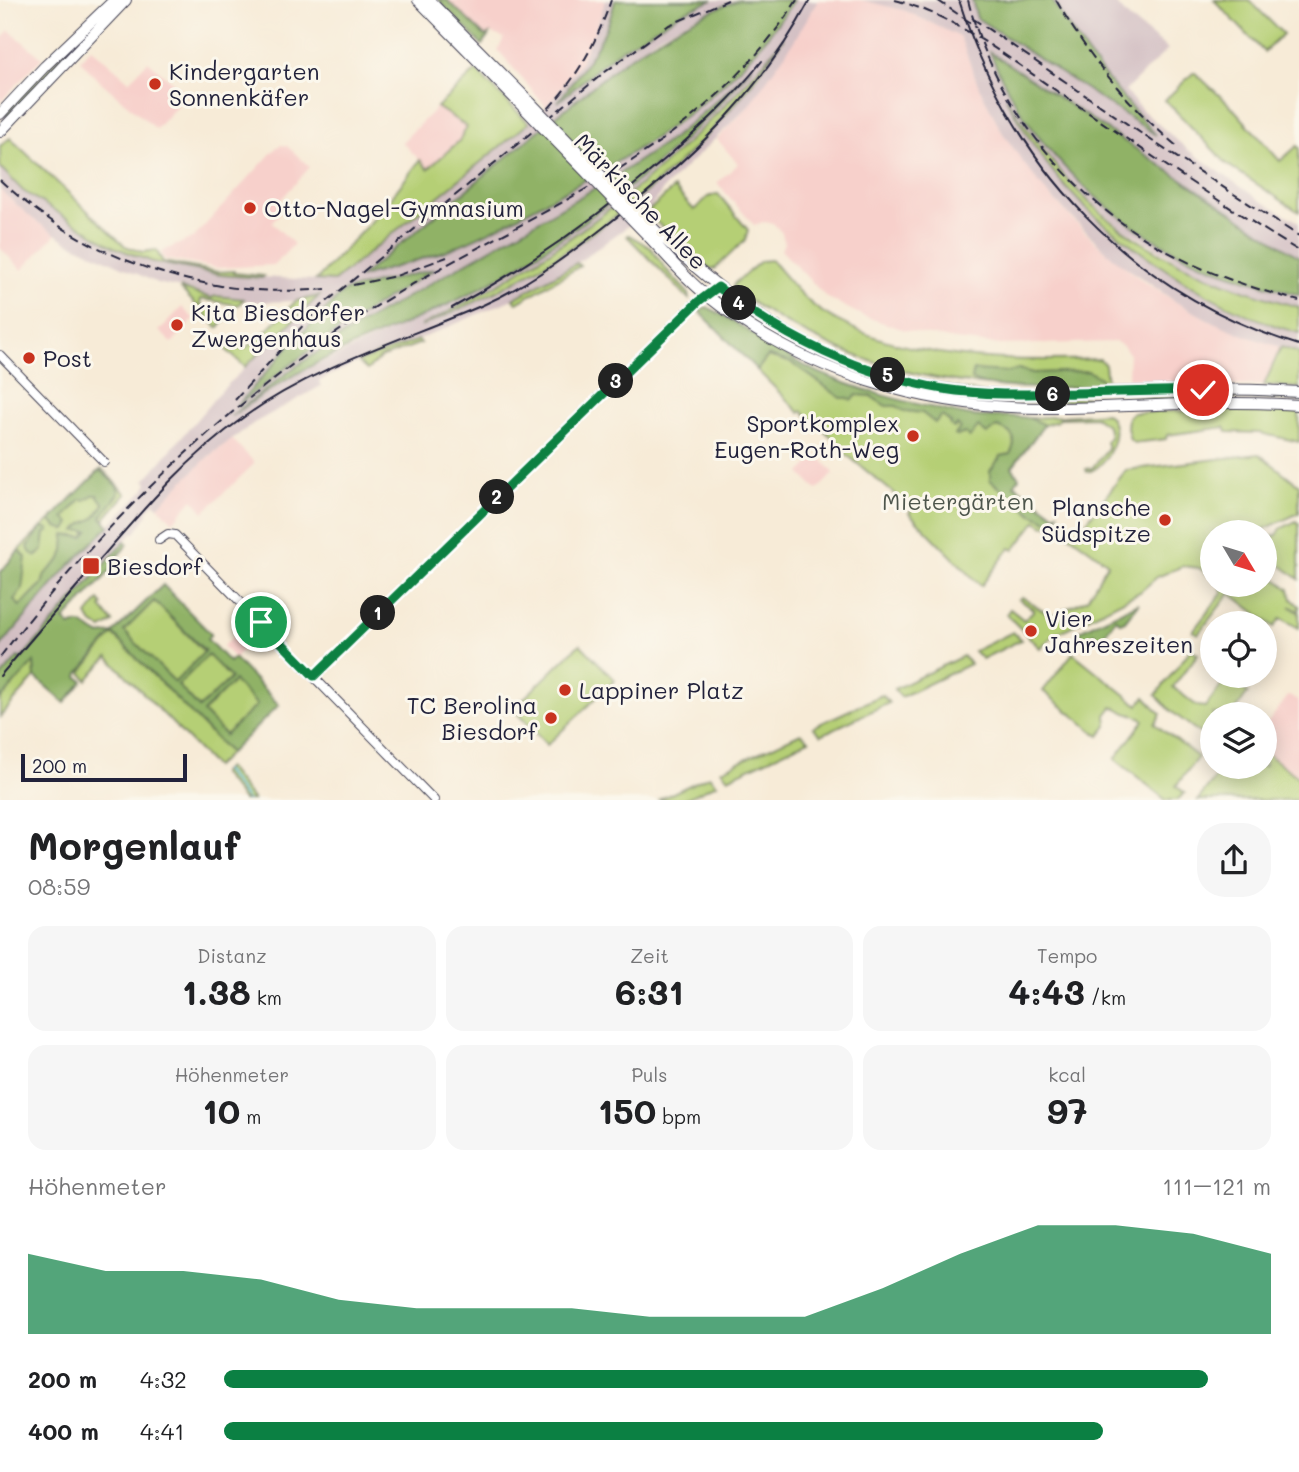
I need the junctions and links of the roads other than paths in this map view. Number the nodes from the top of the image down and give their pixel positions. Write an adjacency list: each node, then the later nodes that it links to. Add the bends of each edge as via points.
1 (114, 0): 6 (main road)
2 (126, 0): 7 (main road)
3 (418, 0): 5 (main road, Märkische Allee)
4 (429, 0): 5 (main road, Märkische Allee)
5 (475, 52): 8 (main road, Märkische Allee, bridge)
6 (0, 114)
7 (0, 132)
8 (652, 234): 9 (main road, Märkische Allee); 10 (main road, Märkische Allee)
9 (715, 285): 10 (main road); 13 (main road, Märkische Allee, via 805,344 910,381 987,393)
10 (704, 296): 14 (main road, Märkische Allee, via 805,358 887,389 985,406); 18 (street)
11 (0, 355): 16 (street)
12 (1299, 392): 13 (main road, Märkische Allee)
13 (1118, 393): 14 (main road)
14 (1119, 405): 15 (main road, Märkische Allee)
15 (1299, 405)
16 (104, 462)
17 (159, 540): 18 (street, via 175,535)
18 (314, 676): 19 (street)
19 (434, 800)

